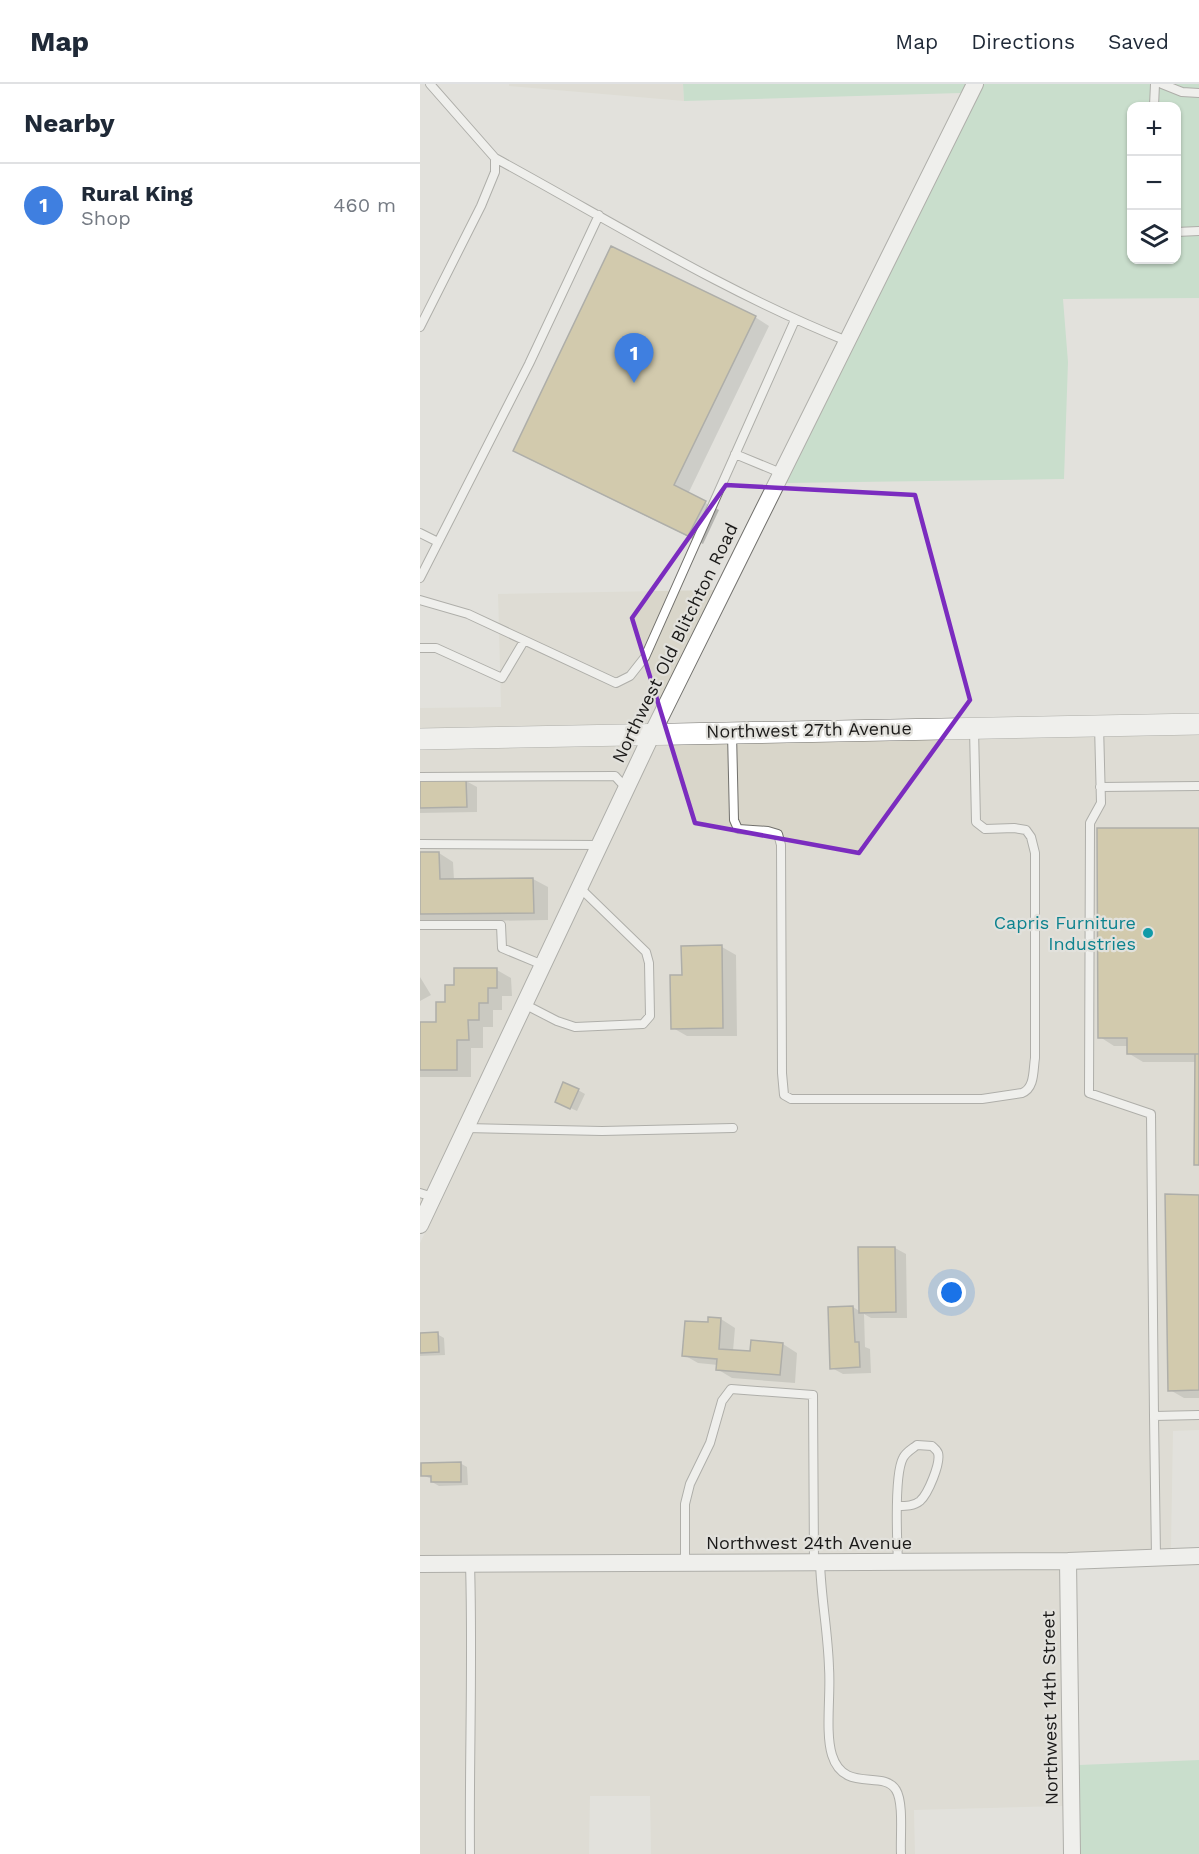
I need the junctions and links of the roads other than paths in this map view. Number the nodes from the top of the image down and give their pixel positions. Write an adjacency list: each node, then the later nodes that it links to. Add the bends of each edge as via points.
1 (430, 84): 7 (lane)
2 (975, 84): 13 (street, Northwest Old Blitchton Road)
3 (1155, 84): 6 (lane)
4 (1162, 84): 5 (lane, via 1182,92)
5 (1199, 93)
6 (1154, 102)
7 (495, 158): 8 (lane); 12 (lane, via 495,172 481,206)
8 (599, 215): 11 (lane); 17 (lane, via 529,364)
9 (1199, 231): 10 (lane)
10 (1181, 232)
11 (795, 320): 13 (lane); 14 (lane)
12 (420, 327)
13 (847, 341): 15 (street, Northwest Old Blitchton Road)
14 (735, 454): 15 (lane); 20 (lane, via 645,657 630,676 616,683)
15 (782, 473): 26 (street, Northwest Old Blitchton Road)
16 (420, 533): 17 (lane)
17 (438, 542): 18 (lane)
18 (420, 578)
19 (420, 600): 20 (lane, via 468,614)
20 (524, 640): 21 (lane, via 502,678 436,648)
21 (420, 648)
22 (1199, 724): 23 (street, Northwest 27th Avenue)
23 (1099, 725): 24 (street, Northwest 27th Avenue); 30 (lane)
24 (974, 728): 25 (street, Northwest 27th Avenue); 25 (lane, via 976,822 985,829 1026,830 1035,853 1032,1083 1022,1093 982,1099 791,1099 784,1095 781,845 778,834 738,829 734,820)
25 (732, 732): 26 (street, Northwest 27th Avenue)
26 (652, 734): 27 (street, Northwest 27th Avenue); 31 (street, Northwest Old Blitchton Road)
27 (420, 739)
28 (420, 777): 31 (lane, via 615,776)
29 (1199, 786): 30 (lane)
30 (1100, 787): 43 (lane, via 1101,802 1090,823 1089,1093 1151,1114)
31 (626, 788): 33 (street, Northwest Old Blitchton Road)
32 (420, 844): 33 (lane)
33 (599, 845): 34 (street, Northwest Old Blitchton Road)
34 (579, 887): 36 (street, Northwest Old Blitchton Road); 37 (lane, via 646,952 650,1016 643,1024 575,1027)
35 (420, 925): 36 (lane, via 501,925 502,948)
36 (543, 965): 37 (street, Northwest Old Blitchton Road)
37 (524, 1004): 38 (street, Northwest Old Blitchton Road)
38 (466, 1128): 39 (lane); 40 (street, Northwest Old Blitchton Road)
39 (734, 1128)
40 (427, 1195): 41 (street, Northwest Old Blitchton Road)
41 (420, 1225)
42 (1199, 1415): 43 (lane)
43 (1155, 1416): 46 (lane)
44 (898, 1506): 44 (lane, via 898,1469 904,1455 917,1445 932,1446 938,1451 939,1462 921,1500 911,1506); 49 (lane)
45 (1199, 1556): 46 (street, Northwest 24th Avenue)
46 (1156, 1557): 47 (street, Northwest 24th Avenue)
47 (1068, 1561): 49 (street, Northwest 24th Avenue); 55 (street, Northwest 14th Street)
48 (817, 1562): 49 (street, Northwest 24th Avenue); 50 (street, Northwest 24th Avenue); 50 (lane, via 813,1395 731,1389 722,1401 710,1443 690,1484 685,1504); 54 (lane, via 830,1666 832,1755 846,1775 888,1782 896,1790)
49 (898, 1562)
50 (685, 1563): 52 (street, Northwest 24th Avenue)
51 (420, 1564): 52 (street, Northwest 24th Avenue)
52 (470, 1564): 53 (lane)
53 (470, 1854)
54 (901, 1854)
55 (1072, 1854)

